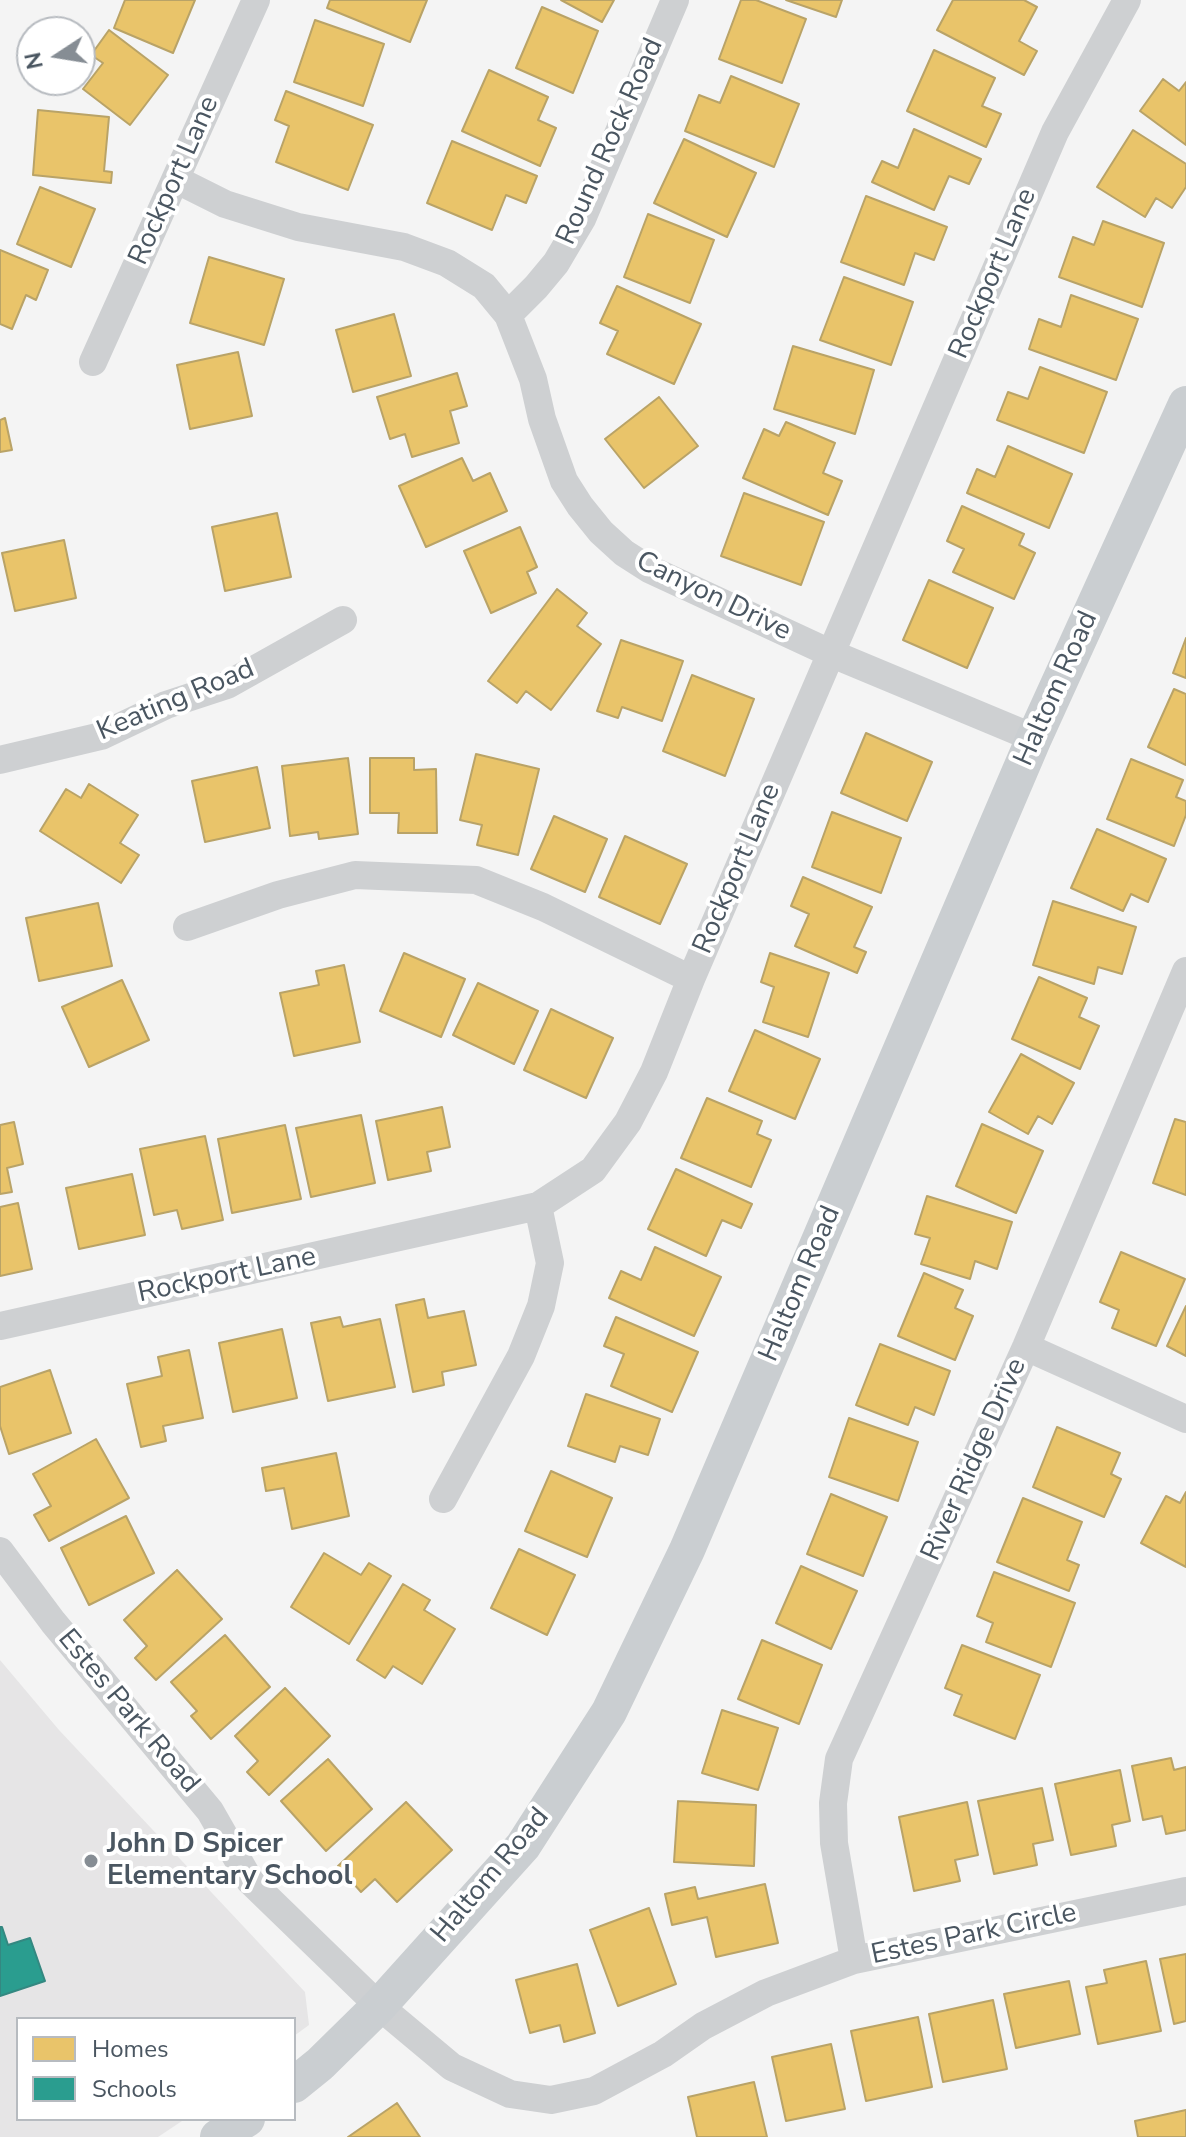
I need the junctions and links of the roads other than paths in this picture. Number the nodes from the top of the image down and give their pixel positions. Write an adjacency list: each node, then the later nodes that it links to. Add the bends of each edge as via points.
1 (256, 0): 4 (street, Rockport Lane)
2 (675, 0): 5 (street, Round Rock Road, via 582,219 556,263)
3 (1127, 0): 9 (street, Rockport Lane, via 1055,132)
4 (177, 180): 5 (street, Canyon Drive, via 225,204 298,227 404,247 447,263 484,286); 6 (street, Rockport Lane)
5 (508, 315): 9 (street, Canyon Drive, via 554,456 580,506 601,532 649,569)
6 (93, 362)
7 (1186, 404): 10 (main road, Haltom Road)
8 (343, 620): 11 (street, Keating Road, via 227,685 166,705 101,736)
9 (830, 653): 10 (street, Canyon Drive); 14 (street, Rockport Lane)
10 (1034, 738): 25 (main road, Haltom Road, via 687,1550 609,1712 523,1846)
11 (0, 760)
12 (187, 927): 14 (street, via 355,875 476,880)
13 (1186, 971): 15 (street, River Ridge Drive)
14 (691, 979): 16 (street, Rockport Lane, via 628,1122 593,1170)
15 (1176, 1017): 18 (street, River Ridge Drive)
16 (538, 1206): 17 (street, Rockport Lane); 20 (street, via 550,1263 541,1306 521,1356)
17 (0, 1326)
18 (1026, 1347): 19 (street); 23 (street, River Ridge Drive, via 839,1759 834,1843)
19 (1186, 1419)
20 (443, 1499)
21 (0, 1551): 25 (street, Estes Park Road, via 210,1811 250,1881)
22 (1186, 1891): 23 (street, Estes Park Circle)
23 (854, 1960): 24 (street, Estes Park Circle)
24 (766, 1993): 25 (street, Estes Park Road, via 594,2091 551,2100 510,2094 452,2067)
25 (379, 2006): 26 (main road, Haltom Road)
26 (296, 2083)
27 (244, 2121): 28 (main road)
28 (218, 2137)

